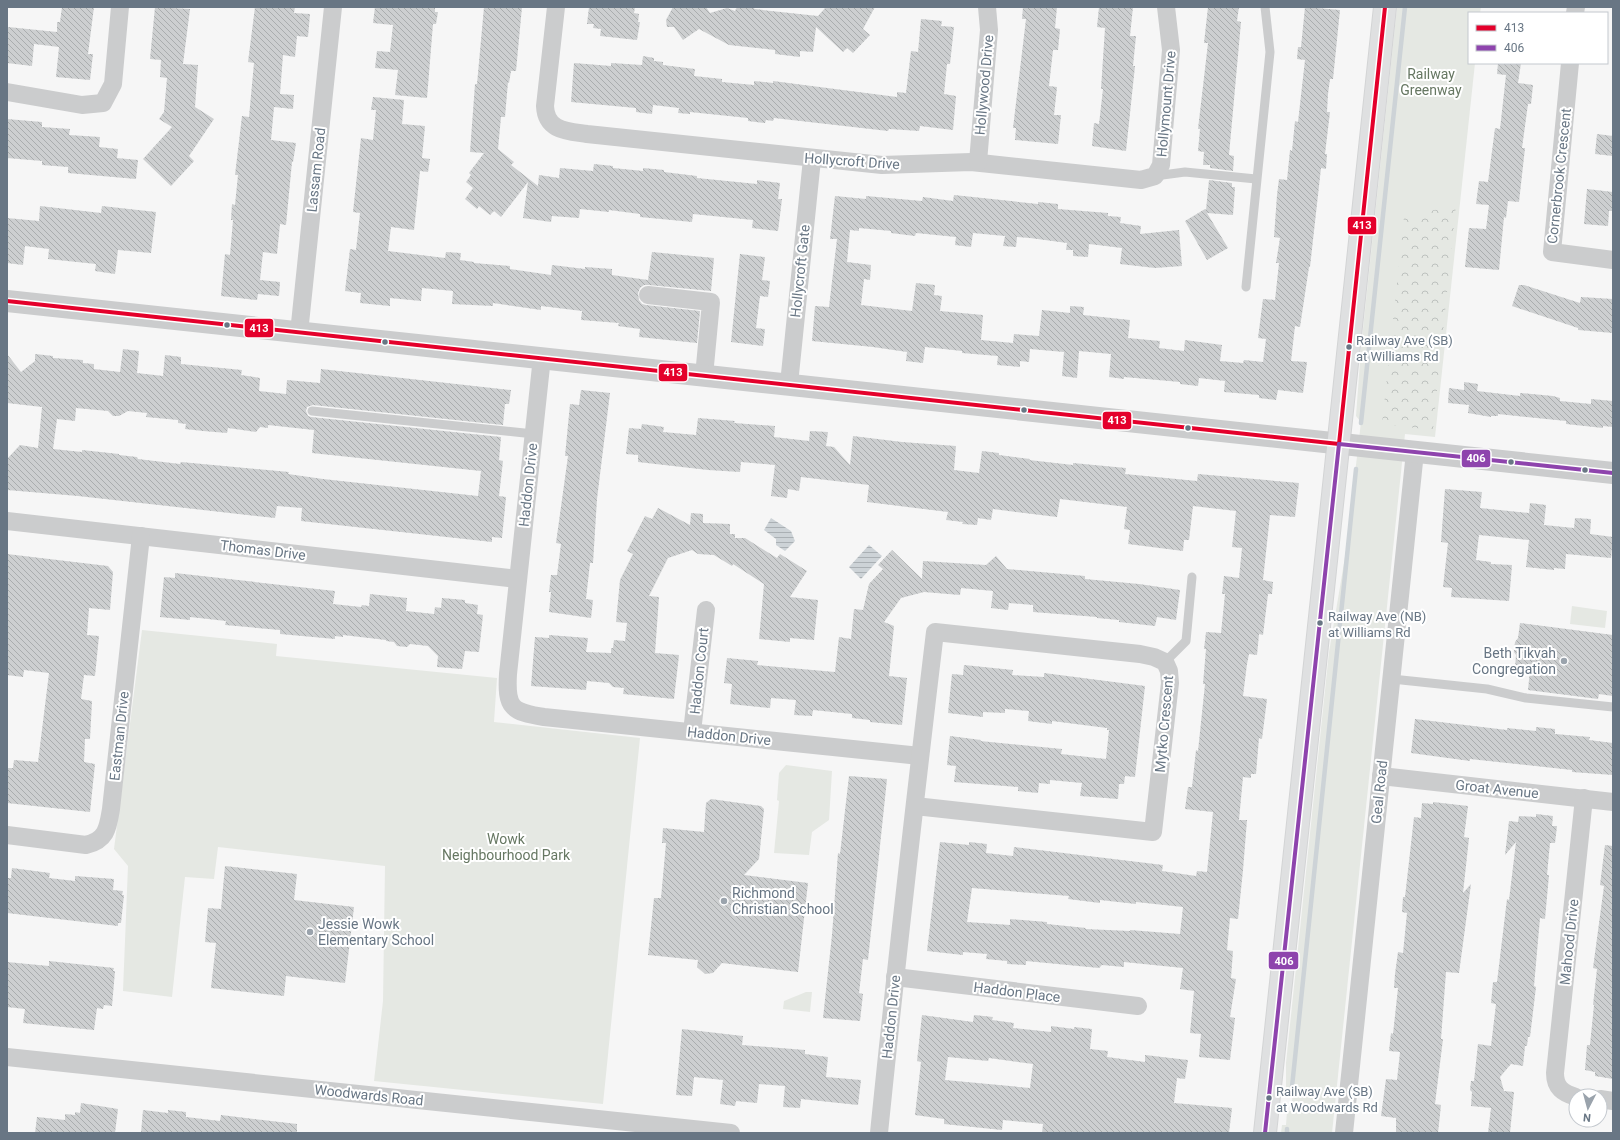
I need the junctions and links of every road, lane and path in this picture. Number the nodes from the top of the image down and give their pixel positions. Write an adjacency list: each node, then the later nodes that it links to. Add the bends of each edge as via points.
1 (120, 7): 9 (street, via 113,84 103,103 82,105)
2 (333, 7): 18 (street, Lassam Road)
3 (556, 7): 10 (street, Hollycroft Drive, via 545,113 550,123 557,128)
4 (987, 7): 11 (street, Hollywood Drive, via 989,30)
5 (1166, 7): 12 (street, Hollymount Drive, via 1171,50 1161,165)
6 (1266, 7): 13 (lane, via 1270,52)
7 (1385, 7): 24 (main road)
8 (1570, 64): 14 (street, Cornerbrook Crescent, via 1552,252)
9 (7, 92)
10 (812, 159): 11 (street, Hollycroft Drive, via 882,165); 21 (street, Hollycroft Gate)
11 (978, 162): 12 (street, Hollycroft Drive, via 1133,179 1148,179)
12 (1155, 176): 13 (lane, via 1185,172)
13 (1256, 179): 15 (lane)
14 (1613, 260)
15 (1246, 288)
16 (648, 295): 20 (street, via 711,302)
17 (7, 301): 18 (street)
18 (299, 333): 19 (street)
19 (542, 357): 20 (street); 23 (street, Haddon Drive)
20 (704, 376): 21 (street)
21 (788, 384): 24 (street)
22 (312, 411): 23 (lane)
23 (534, 434): 30 (street, Haddon Drive)
24 (1339, 444): 25 (street); 48 (main road)
25 (1415, 452): 26 (street); 33 (street, Geal Road)
26 (1613, 473)
27 (7, 521): 28 (street, Thomas Drive)
28 (141, 536): 30 (street, Thomas Drive); 41 (street, Eastman Drive, via 111,808 105,834 95,843 86,845)
29 (1192, 577): 32 (lane, via 1186,642)
30 (518, 579): 35 (street, Haddon Drive, via 507,692 512,706 524,714 544,717)
31 (706, 610): 35 (street, Haddon Court)
32 (1166, 662): 36 (street, Mytko Crescent, via 1140,654 935,632); 40 (street, Mytko Crescent, via 1170,683 1153,832)
33 (1392, 679): 34 (lane, via 1487,689 1526,698); 37 (street, Geal Road)
34 (1613, 707)
35 (692, 732): 36 (street, Haddon Drive)
36 (920, 756): 40 (street, Haddon Drive)
37 (1381, 776): 38 (street, Groat Avenue); 49 (street, Geal Road)
38 (1584, 798): 39 (street, Groat Avenue); 45 (street, Mahood Drive, via 1555,1073 1551,1090)
39 (1613, 802)
40 (914, 806): 42 (street, Haddon Drive)
41 (7, 835)
42 (895, 977): 43 (street, Haddon Place); 47 (street, Haddon Drive)
43 (1138, 1006)
44 (7, 1057): 46 (street, Woodwards Road)
45 (1568, 1094)
46 (731, 1133)
47 (879, 1133)
48 (1265, 1133)
49 (1344, 1133)

